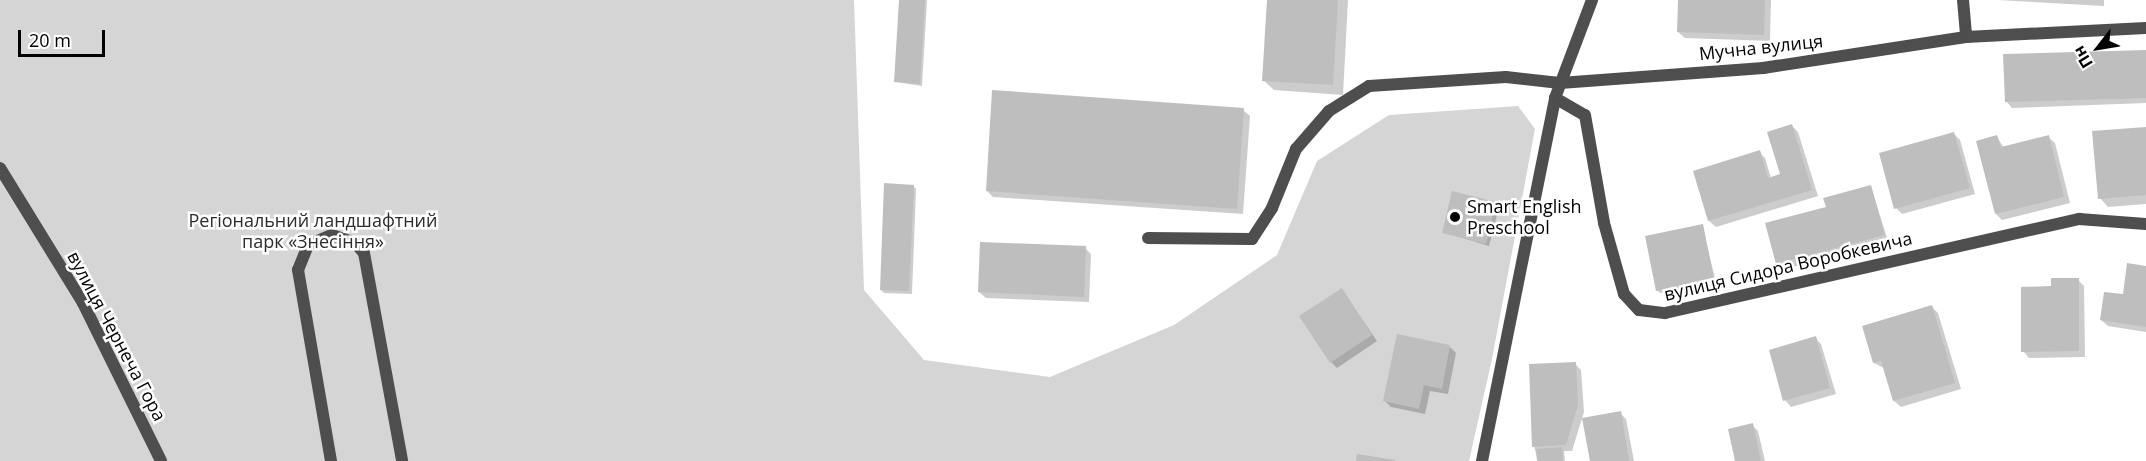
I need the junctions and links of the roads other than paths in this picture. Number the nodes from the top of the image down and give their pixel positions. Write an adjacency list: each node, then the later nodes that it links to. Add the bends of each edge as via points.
1 (1592, 0): 5 (street)
2 (1963, 0): 4 (street)
3 (2146, 28): 4 (street, Мучна вулиця)
4 (1965, 37): 5 (street, Мучна вулиця, via 1763,68)
5 (1560, 83): 6 (street); 9 (street, Мучна вулиця, via 1506,77 1369,86 1329,111 1296,149 1272,208 1252,239)
6 (1555, 98): 8 (street, вулиця Сидора Воробкевича, via 1585,115 1604,223 1624,294 1639,310 1665,314 2079,219); 13 (street)
7 (0, 168): 10 (street, вулиця Чернеча Гора, via 83,303)
8 (2146, 224)
9 (1148, 238)
10 (162, 461)
11 (331, 461): 12 (street, via 298,270 308,245 332,235 355,243 366,260)
12 (402, 461)
13 (1482, 461)

